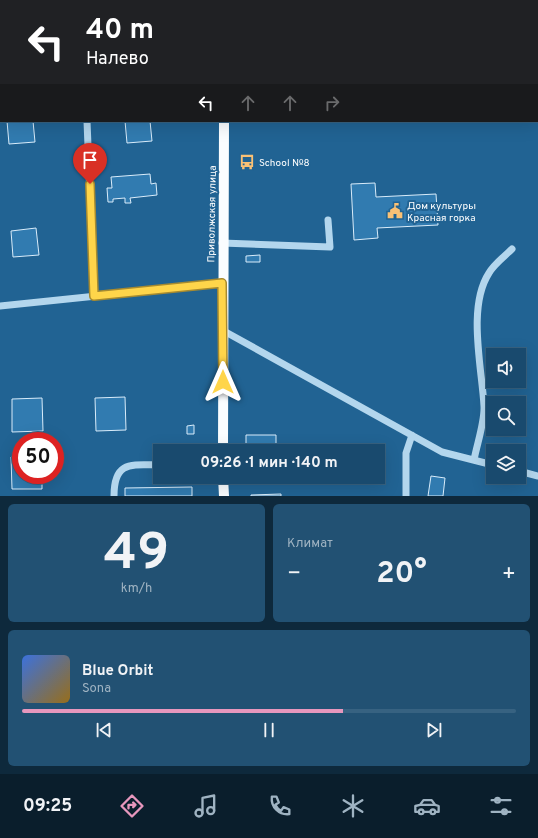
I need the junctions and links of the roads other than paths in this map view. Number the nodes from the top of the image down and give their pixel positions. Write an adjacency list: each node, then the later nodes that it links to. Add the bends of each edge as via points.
1 (88, 122): 7 (street)
2 (224, 122): 4 (main road, Приволжская улица)
3 (328, 220): 4 (street, via 330,247)
4 (222, 243): 6 (main road, Приволжская улица)
5 (512, 249): 12 (street, via 489,273 481,293 478,319 479,369 484,407)
6 (222, 283): 7 (street); 9 (main road, Приволжская улица)
7 (94, 296): 8 (street)
8 (0, 306)
9 (222, 330): 10 (street); 11 (main road, Приволжская улица)
10 (412, 435): 12 (street, via 442,452); 20 (street, via 406,453)
11 (223, 444)
12 (474, 460): 13 (street)
13 (486, 463)
14 (153, 465): 18 (street, via 134,465 122,470 114,481)
15 (526, 473): 16 (street)
16 (538, 476)
17 (224, 484): 19 (main road)
18 (114, 496)
19 (224, 496)
20 (406, 496)

